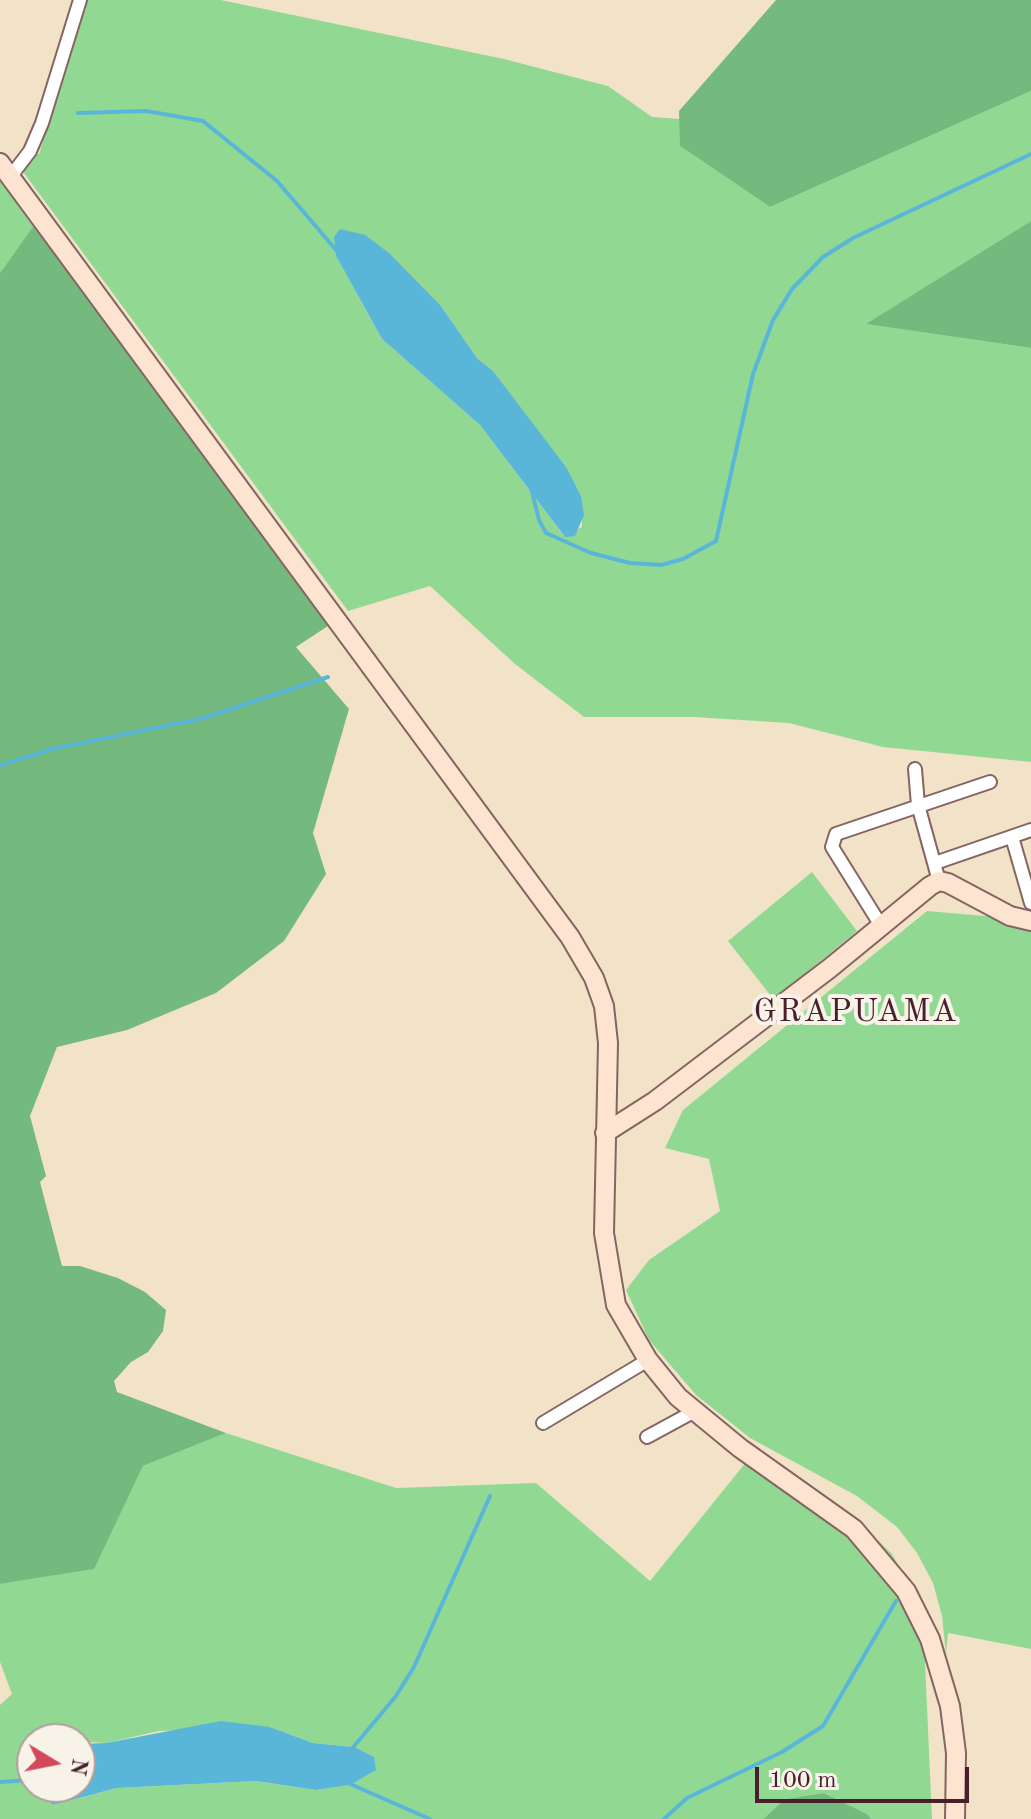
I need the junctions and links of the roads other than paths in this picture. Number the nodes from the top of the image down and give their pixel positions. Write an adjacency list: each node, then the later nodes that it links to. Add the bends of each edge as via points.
1 (80, 0): 2 (street, via 30,151)
2 (5, 170): 12 (street, via 570,937 604,1006)
3 (915, 769): 5 (street)
4 (990, 782): 5 (street)
5 (918, 805): 8 (street); 11 (street, via 847,828 833,841)
6 (1031, 830): 7 (street)
7 (1012, 837): 8 (street); 9 (street)
8 (937, 872): 10 (street, via 1010,916); 11 (street)
9 (1031, 903)
10 (1031, 921)
11 (880, 924): 12 (street, via 680,1082)
12 (605, 1133): 13 (street, via 608,1269 616,1305)
13 (648, 1360): 14 (street); 15 (street)
14 (693, 1412): 16 (street); 17 (street, via 854,1529 906,1591 930,1639 950,1706)
15 (543, 1423)
16 (647, 1437)
17 (955, 1819)

